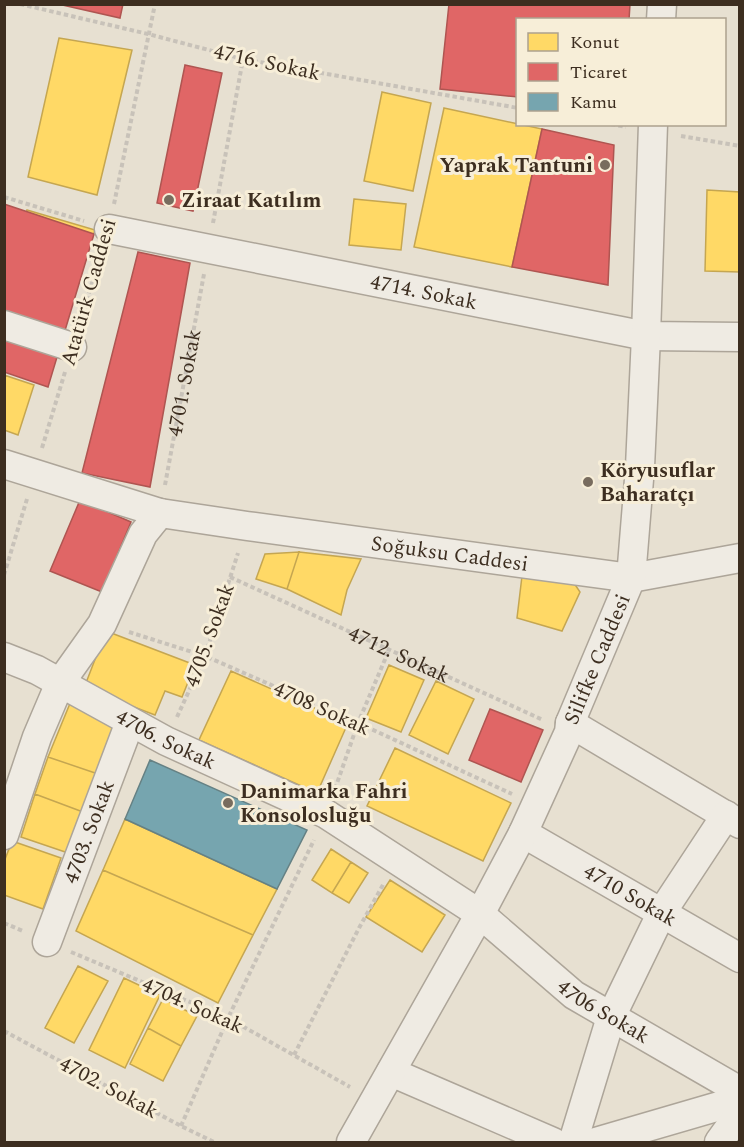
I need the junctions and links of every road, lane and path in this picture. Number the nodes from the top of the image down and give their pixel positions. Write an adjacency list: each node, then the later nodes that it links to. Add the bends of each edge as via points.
1 (20, 4): 3 (path, 4716. Sokak)
2 (154, 4): 3 (path, Atatürk Caddesi)
3 (148, 34): 4 (path, 4716. Sokak); 9 (path, Atatürk Caddesi)
4 (243, 59): 5 (path, 4716. Sokak); 10 (path, 4701. Sokak)
5 (516, 108)
6 (653, 128): 7 (path); 12 (street, Silifke Caddesi)
7 (740, 146)
8 (4, 197): 9 (path)
9 (109, 229): 10 (street, 4714. Sokak); 14 (path, Atatürk Caddesi)
10 (208, 248): 12 (street, 4714. Sokak); 17 (path, 4701. Sokak)
11 (4, 325): 14 (street)
12 (646, 336): 13 (street, 4714. Sokak); 22 (street, Silifke Caddesi)
13 (740, 337)
14 (72, 347): 16 (path, Atatürk Caddesi)
15 (4, 464): 16 (street, Soğuksu Caddesi)
16 (35, 474): 17 (street, Soğuksu Caddesi); 20 (path, Atatürk Caddesi)
17 (160, 513): 18 (street, Soğuksu Caddesi); 23 (street, via 143,534)
18 (248, 526): 21 (path, 4705. Sokak); 22 (street, Soğuksu Caddesi)
19 (740, 558): 22 (street, Soğuksu Caddesi)
20 (4, 575)
21 (230, 577): 24 (path, 4705. Sokak); 28 (path, 4712. Sokak)
22 (631, 578): 28 (street, Silifke Caddesi)
23 (102, 624): 24 (path, 4708 Sokak); 26 (street)
24 (205, 656): 29 (path, 4705. Sokak); 30 (path, 4708 Sokak)
25 (4, 657): 26 (street, 4706. Sokak)
26 (60, 683): 27 (street, 4706. Sokak); 33 (street)
27 (130, 722): 29 (street, 4706. Sokak); 38 (street, 4703. Sokak)
28 (569, 728): 30 (street, Silifke Caddesi); 31 (street)
29 (166, 741): 34 (street, 4706. Sokak, via 326,814)
30 (537, 805): 32 (street, Silifke Caddesi)
31 (733, 820): 35 (street)
32 (523, 833): 35 (street, 4710 Sokak); 36 (street, Silifke Caddesi)
33 (4, 835)
34 (396, 859): 36 (street, 4706. Sokak); 43 (path)
35 (662, 912): 39 (street, 4710 Sokak); 40 (street)
36 (480, 914): 40 (street, 4706 Sokak, via 574,995); 44 (street, Silifke Caddesi)
37 (4, 923): 38 (path, 4704. Sokak)
38 (47, 942): 41 (path, 4704. Sokak)
39 (740, 958)
40 (611, 1017): 45 (street, 4706 Sokak); 53 (street)
41 (228, 1018): 43 (path, 4704. Sokak); 49 (path)
42 (4, 1031): 49 (path, 4702. Sokak)
43 (294, 1055): 47 (path, 4704. Sokak)
44 (391, 1072): 47 (street, Silifke Caddesi); 52 (street)
45 (740, 1090)
46 (740, 1100): 54 (street)
47 (375, 1101): 51 (street, Silifke Caddesi)
48 (740, 1113): 55 (street)
49 (181, 1126): 50 (path, 4702. Sokak)
50 (214, 1143)
51 (351, 1143)
52 (554, 1143)
53 (573, 1143)
54 (596, 1143)
55 (719, 1143)

